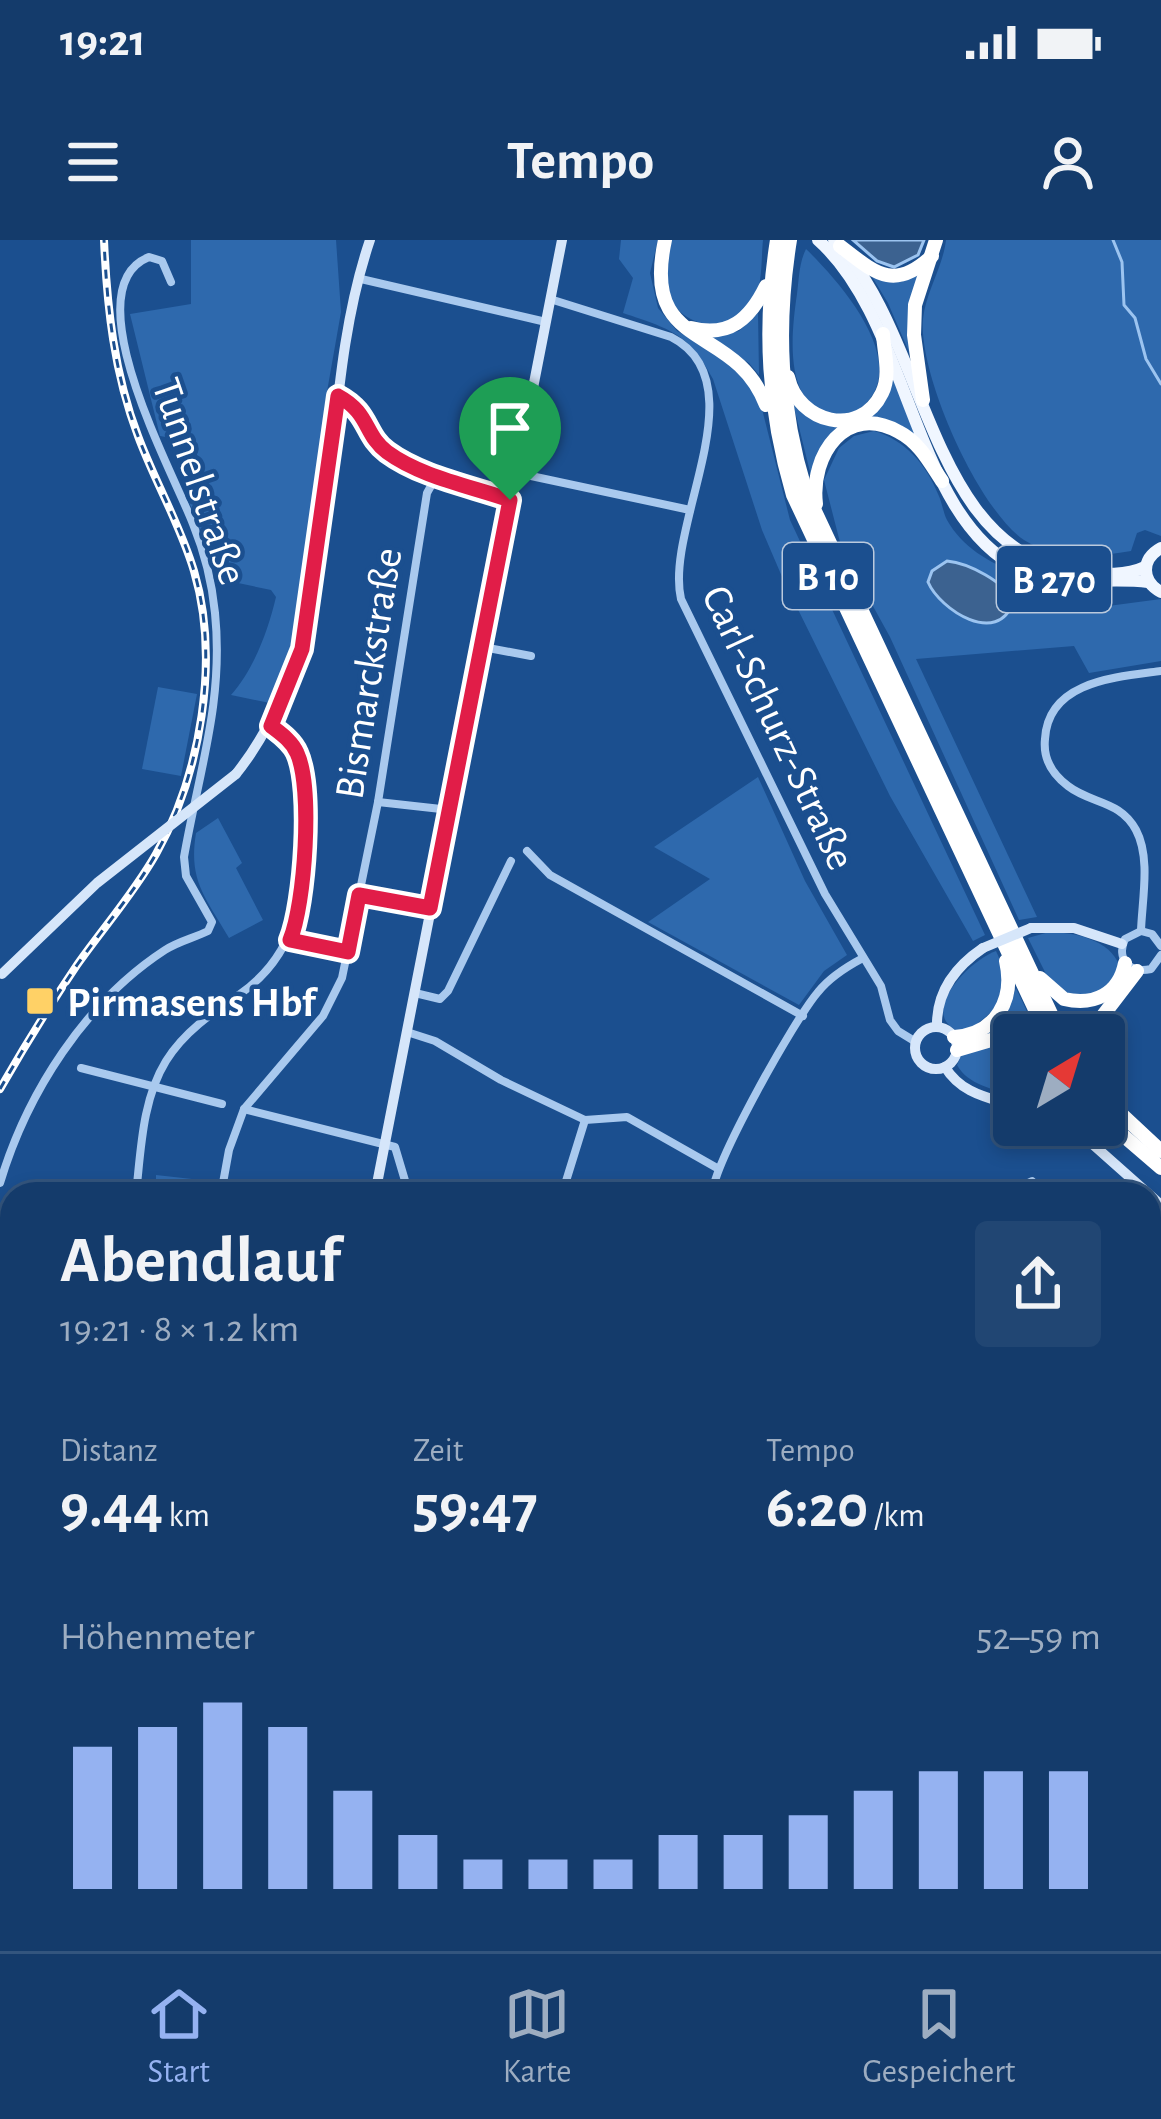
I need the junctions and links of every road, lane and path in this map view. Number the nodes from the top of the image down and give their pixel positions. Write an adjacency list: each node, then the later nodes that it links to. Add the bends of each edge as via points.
1 (374, 240): 9 (street)
2 (562, 240): 12 (street)
3 (665, 240): 14 (highway, via 658,282)
4 (818, 240): 15 (main road, B 270, via 858,287)
5 (936, 240): 8 (highway)
6 (837, 243): 8 (highway, via 879,273 899,277); 18 (main road, B 270, via 880,304)
7 (782, 245): 10 (highway, B 10); 16 (highway, B 10)
8 (932, 256): 18 (highway, via 915,305)
9 (363, 273): 13 (street); 17 (street)
10 (772, 275): 14 (highway, via 737,325 703,332); 19 (highway, B 10, via 767,343)
11 (171, 282): 75 (street, Tunnelstraße, via 162,261 149,256 127,272 121,294 140,406 194,524 215,611 215,713 184,857 212,922 149,961 85,1022 26,1117)
12 (550, 299): 13 (street); 24 (street, Carl-Schurz-Straße, via 671,337 690,351 711,402)
13 (545, 322): 20 (street)
14 (680, 325): 19 (highway, via 751,374)
15 (883, 334): 16 (highway, via 881,394 846,421 818,417 797,399); 22 (main road, B 270)
16 (780, 341): 25 (highway, B 10, via 794,452)
17 (338, 396): 21 (street, via 362,412 383,449); 33 (street, via 302,649)
18 (923, 400): 27 (main road, B 270, via 962,489 993,532 1030,559 1077,572)
19 (777, 438): 40 (highway, B 10, via 809,534)
20 (515, 472): 23 (street); 24 (street)
21 (436, 477): 23 (street); 34 (street, Bismarckstraße, via 427,493)
22 (942, 481): 25 (highway, via 894,429 844,431 816,468); 28 (main road, B 270, via 974,532 1010,564 1046,578)
23 (510, 500): 30 (street)
24 (690, 510): 47 (street, Carl-Schurz-Straße, via 681,598)
25 (822, 532): 48 (highway, B 10)
26 (1161, 548): 27 (main road)
27 (1145, 566): 28 (main road)
28 (1148, 582): 29 (main road)
29 (1161, 592)
30 (483, 646): 31 (street); 35 (street)
31 (531, 656)
32 (1161, 671): 41 (street, via 1070,693 1054,709 1044,744 1049,766 1066,784 1118,808 1135,828 1143,856)
33 (271, 726): 42 (street, via 296,751 301,776 304,883); 50 (street, bridge, via 236,774 98,883)
34 (378, 802): 35 (street); 38 (street, Bismarckstraße)
35 (451, 810): 39 (street)
36 (527, 851): 55 (street, via 550,875)
37 (512, 861): 51 (street, via 448,991 440,999)
38 (359, 895): 39 (street); 45 (street, Bismarckstraße)
39 (430, 908): 51 (street)
40 (993, 922): 52 (highway, B 10); 60 (highway, via 1009,975 1007,999 988,1027)
41 (1141, 931): 43 (street); 44 (street)
42 (290, 940): 45 (street); 63 (street, via 261,978 188,1034)
43 (1122, 944): 49 (street); 56 (street, bridge, via 1074,928 1031,928 983,948 949,981)
44 (1161, 946)
45 (348, 952): 66 (street, Bismarckstraße, via 330,1006)
46 (1161, 956): 49 (street, via 1150,969)
47 (863, 958): 55 (street, via 827,981); 59 (street, Carl-Schurz-Straße, via 893,1025)
48 (1027, 961): 49 (highway, via 1054,994 1082,1002 1114,989); 53 (highway, B 10)
49 (1131, 967): 54 (highway)
50 (1, 975)
51 (414, 993): 57 (street)
52 (1037, 1014)
53 (1051, 1014)
54 (1103, 1014)
55 (803, 1016): 73 (street)
56 (937, 1027): 59 (street); 60 (street)
57 (406, 1031): 68 (street); 70 (street)
58 (993, 1040): 60 (highway)
59 (916, 1042): 61 (street, via 922,1064)
60 (956, 1044): 61 (street)
61 (945, 1067): 64 (street, via 972,1093)
62 (81, 1068): 63 (street)
63 (153, 1088): 65 (street); 76 (street)
64 (993, 1100)
65 (222, 1104)
66 (244, 1109): 70 (street); 77 (street, Bismarckstraße)
67 (1125, 1118): 72 (highway)
68 (585, 1120): 73 (street, via 627,1117); 80 (street)
69 (1125, 1137): 74 (highway)
70 (385, 1143): 78 (street); 79 (street, via 399,1153)
71 (1095, 1146): 82 (street)
72 (1161, 1151)
73 (717, 1168): 81 (street)
74 (1161, 1168)
75 (0, 1182)
76 (138, 1182)
77 (223, 1182)
78 (377, 1182)
79 (406, 1182)
80 (566, 1182)
81 (714, 1182)
82 (1135, 1182)

